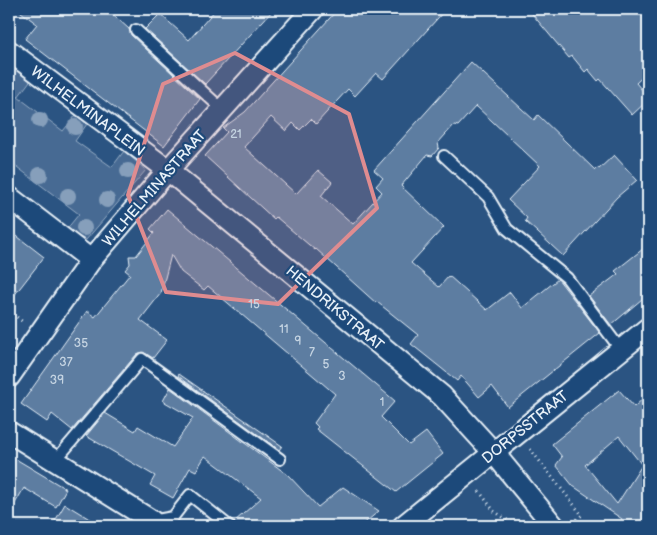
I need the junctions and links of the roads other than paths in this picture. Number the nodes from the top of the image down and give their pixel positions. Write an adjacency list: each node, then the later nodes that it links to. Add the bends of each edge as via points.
1 (313, 9): 4 (street, WILHELMINASTRAAT)
2 (136, 30): 4 (lane)
3 (9, 51): 6 (street, WILHELMINAPLEIN)
4 (222, 110): 6 (street, WILHELMINASTRAAT)
5 (444, 156): 10 (lane, via 488,197 507,229 567,278)
6 (168, 170): 8 (street, WILHELMINASTRAAT); 13 (street, HENDRIKSTRAAT, via 442,396)
7 (9, 197): 8 (street)
8 (91, 260): 11 (street, WILHELMINASTRAAT)
9 (648, 328): 10 (street, DORPSSTRAAT)
10 (621, 350): 13 (street, DORPSSTRAAT)
11 (9, 377)
12 (9, 432): 15 (street)
13 (494, 453): 18 (street, DORPSSTRAAT); 19 (street, HENDRIKSTRAAT)
14 (280, 459): 15 (lane, via 142,359)
15 (55, 461): 16 (street)
16 (152, 520): 17 (lane, via 173,517 190,495)
17 (229, 526)
18 (403, 526)
19 (554, 526)

